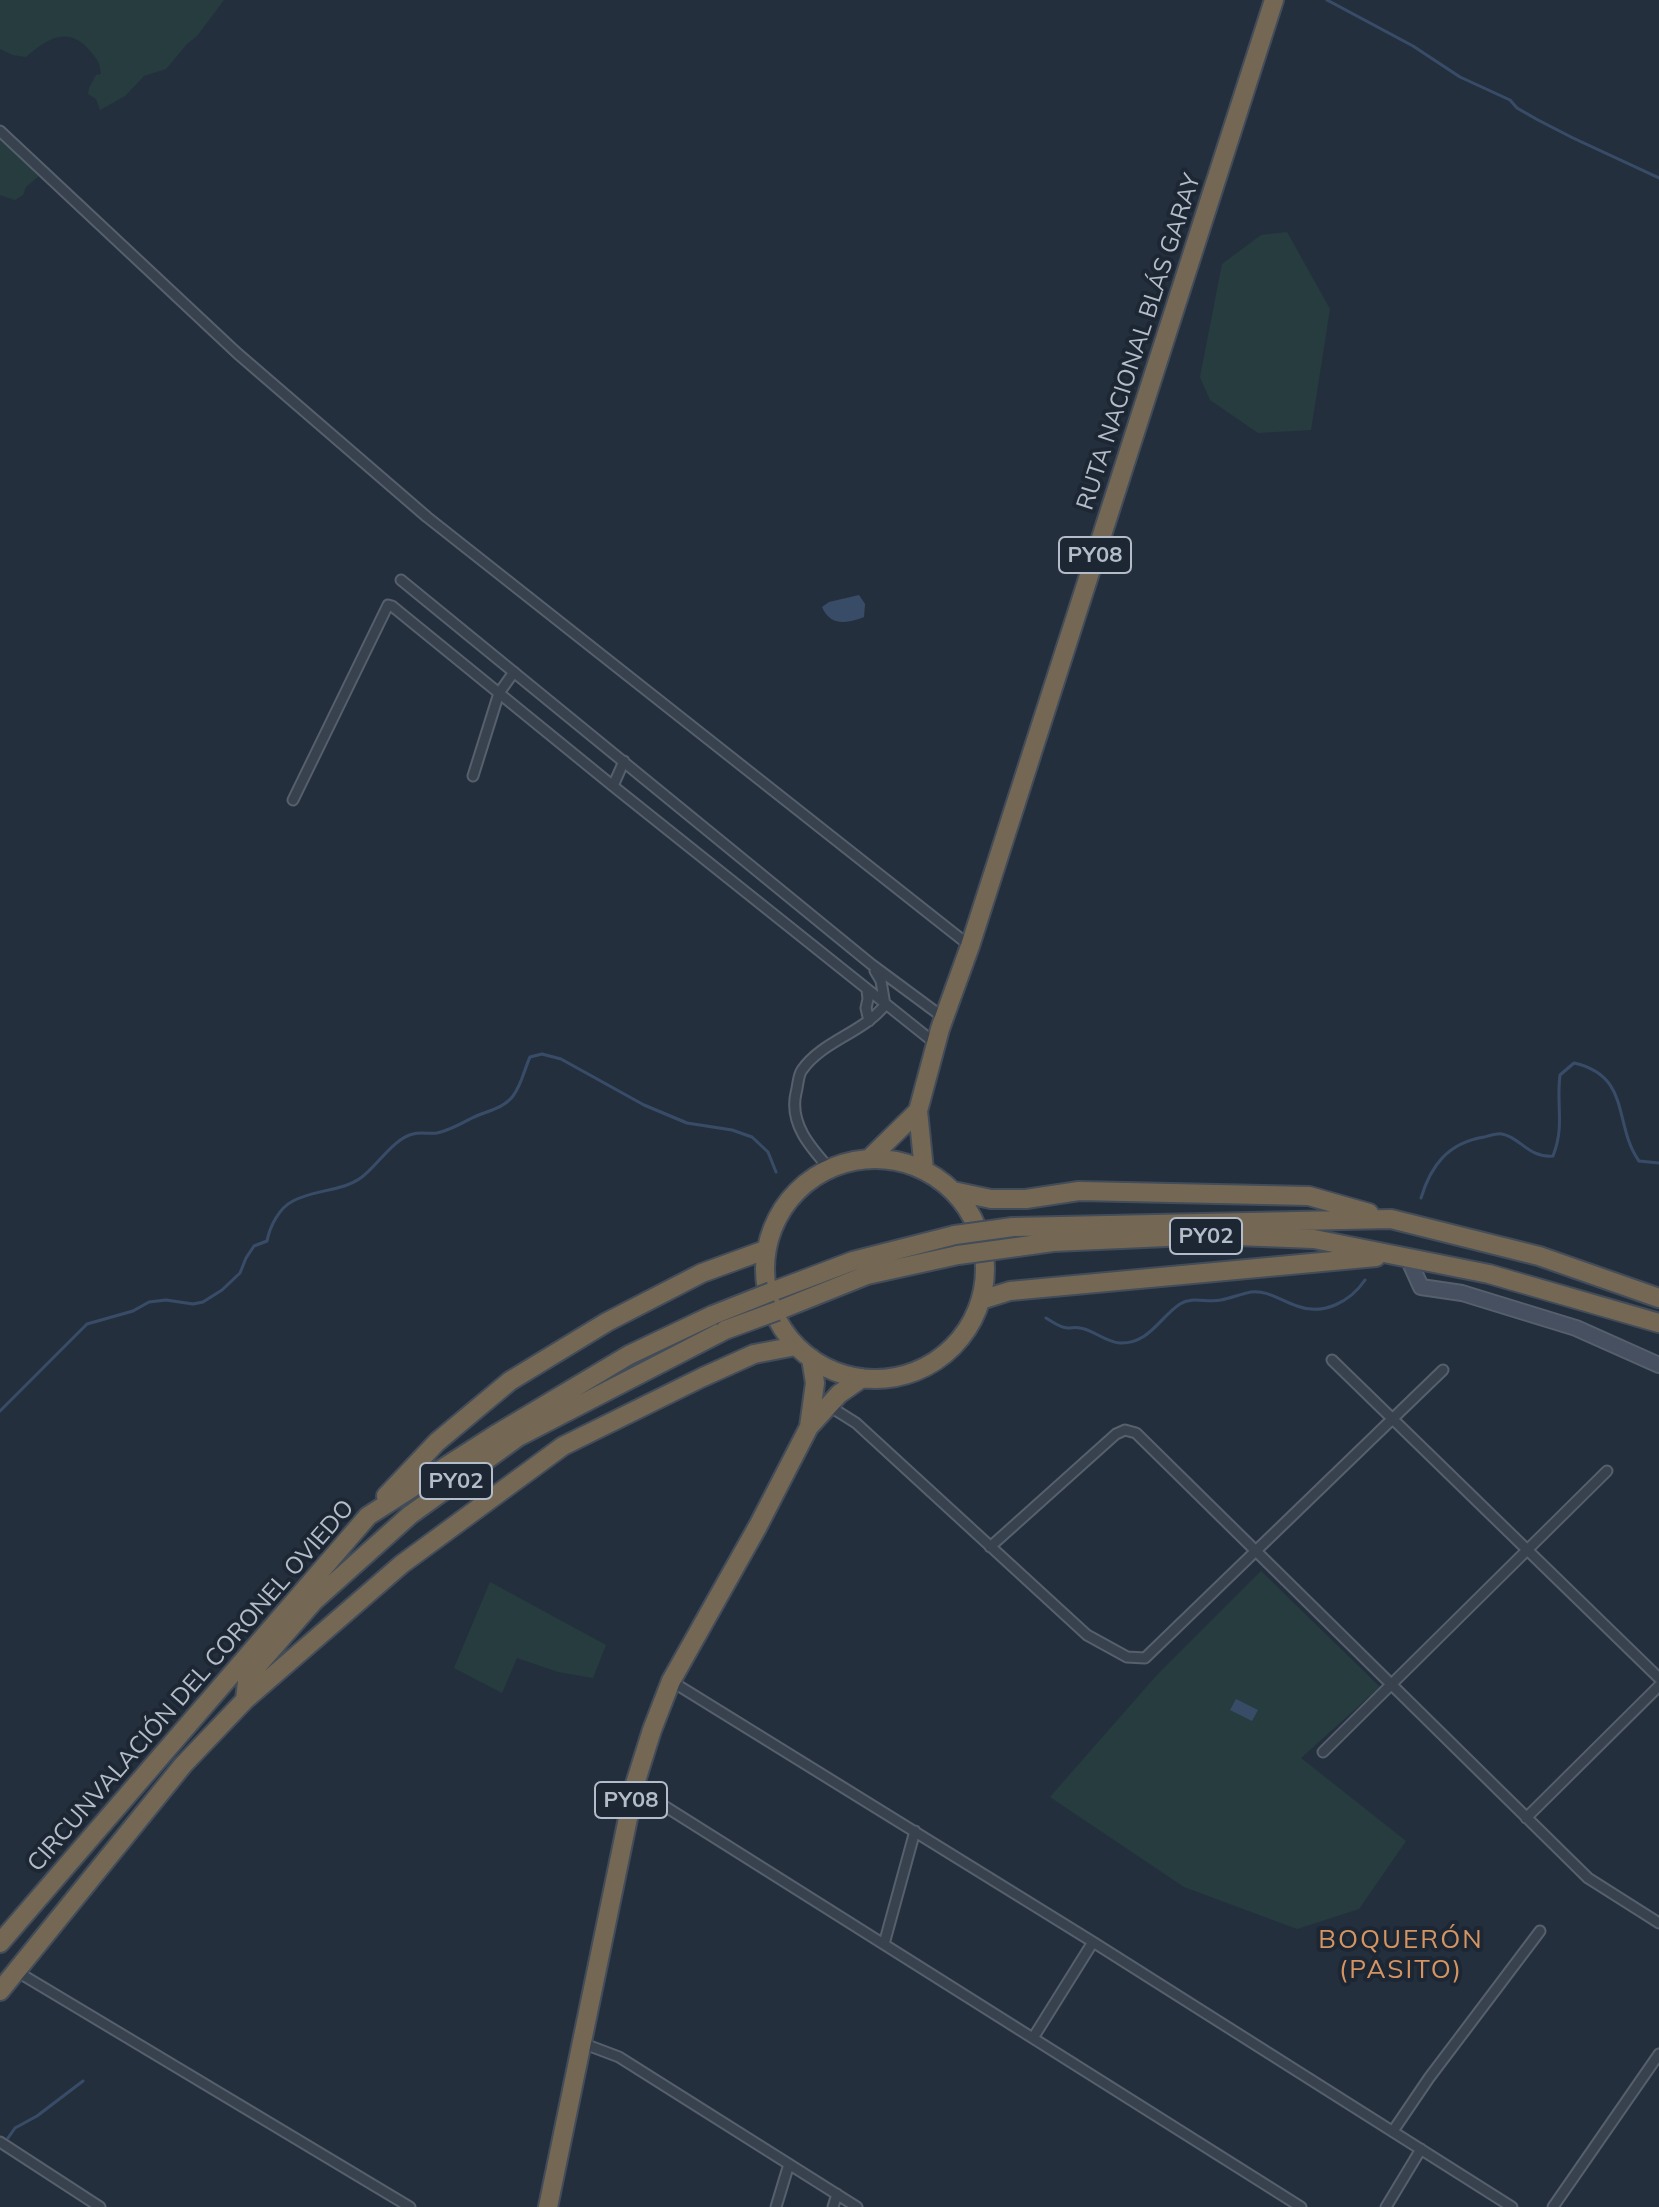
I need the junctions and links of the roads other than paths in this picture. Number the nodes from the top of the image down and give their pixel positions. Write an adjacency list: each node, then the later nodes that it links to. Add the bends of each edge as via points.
1 (1274, 0): 10 (highway, RUTA NACIONAL BLÁS GARAY / PY08)
2 (0, 131): 10 (street, via 237,353 427,517)
3 (401, 580): 4 (street)
4 (514, 672): 5 (street); 6 (street)
5 (499, 693): 7 (street); 8 (street); 9 (street, via 388,605)
6 (624, 761): 8 (street); 11 (street)
7 (473, 776)
8 (613, 786): 12 (street)
9 (293, 800)
10 (970, 946): 14 (highway, RUTA NACIONAL BLÁS GARAY / PY08)
11 (871, 964): 13 (street); 14 (street)
12 (867, 990): 13 (street); 15 (street)
13 (885, 1005): 15 (street); 16 (street)
14 (944, 1018): 16 (highway, RUTA NACIONAL BLÁS GARAY / PY08)
15 (869, 1021): 19 (street, via 801,1071 793,1107 806,1142)
16 (936, 1044): 17 (highway, RUTA NACIONAL BLÁS GARAY / PY08)
17 (918, 1111): 18 (highway); 20 (highway, RUTA NACIONAL BLÁS GARAY / PY08)
18 (870, 1158): 19 (highway); 20 (highway)
19 (829, 1168): 23 (highway, via 794,1192 771,1229)
20 (924, 1170): 21 (highway)
21 (953, 1191): 22 (highway, via 991,1199 1079,1191 1309,1196); 26 (highway, via 982,1242)
22 (1391, 1219): 25 (highway, CIRCUNVALACIÓN DEL CORONEL OVIEDO / PY02, via 1539,1256); 37 (highway, CIRCUNVALACIÓN DEL CORONEL OVIEDO / PY02, bridge, via 1013,1227 955,1235 853,1261 713,1315 629,1355)
23 (765, 1250): 28 (highway, via 766,1292 773,1311); 37 (highway, via 702,1273 510,1381 437,1442)
24 (1401, 1255): 26 (highway, via 1010,1291); 27 (highway, CIRCUNVALACIÓN DEL CORONEL OVIEDO / PY02, via 1489,1274); 30 (street, via 1421,1287 1462,1293 1576,1328); 45 (highway, CIRCUNVALACIÓN DEL CORONEL OVIEDO / PY02, bridge, via 1314,1239 1212,1235 1053,1242 867,1275 725,1330 518,1437 410,1515 314,1601 258,1665 247,1682)
25 (1659, 1298)
26 (981, 1300): 32 (highway, via 963,1335 935,1361 900,1376)
27 (1659, 1323)
28 (803, 1352): 32 (highway, via 827,1368); 35 (highway, via 815,1383); 45 (highway, via 754,1354 563,1446 402,1564)
29 (1332, 1360): 34 (street)
30 (1659, 1365)
31 (1443, 1370): 34 (street)
32 (862, 1378): 33 (highway)
33 (829, 1406): 35 (highway); 38 (street, via 856,1423)
34 (1393, 1419): 39 (street); 40 (street)
35 (809, 1427): 42 (highway, PY08)
36 (1607, 1471): 39 (street)
37 (368, 1516): 53 (highway, CIRCUNVALACIÓN DEL CORONEL OVIEDO / PY02)
38 (990, 1547): 40 (street, via 1087,1635 1127,1657 1145,1658); 40 (street, via 1125,1430 1136,1433)
39 (1528, 1550): 41 (street); 43 (street)
40 (1256, 1551): 43 (street)
41 (1659, 1678)
42 (671, 1681): 47 (highway, PY08); 49 (street)
43 (1391, 1685): 46 (street); 48 (street)
44 (1659, 1686): 48 (street)
45 (245, 1700): 55 (highway, CIRCUNVALACIÓN DEL CORONEL OVIEDO / PY02, via 183,1765)
46 (1323, 1752)
47 (633, 1792): 54 (street, via 658,1802); 58 (highway, PY08)
48 (1526, 1818): 50 (street, via 1588,1878)
49 (915, 1831): 52 (street); 54 (street)
50 (1659, 1923)
51 (1540, 1931): 60 (street)
52 (1093, 1942): 57 (street); 60 (street)
53 (0, 1943)
54 (884, 1944): 57 (street)
55 (16, 1971): 56 (highway, CIRCUNVALACIÓN DEL CORONEL OVIEDO / PY02); 66 (street)
56 (0, 1991)
57 (1033, 2038): 71 (street)
58 (582, 2043): 63 (street, via 619,2057); 67 (highway, PY08)
59 (1659, 2054): 74 (street)
60 (1393, 2131): 62 (street)
61 (0, 2142): 65 (street)
62 (1421, 2149): 72 (street); 73 (street)
63 (789, 2164): 64 (street); 68 (street)
64 (837, 2194): 69 (street); 70 (street)
65 (100, 2207)
66 (410, 2207)
67 (548, 2207)
68 (776, 2207)
69 (833, 2207)
70 (857, 2207)
71 (1301, 2207)
72 (1386, 2207)
73 (1512, 2207)
74 (1553, 2207)

